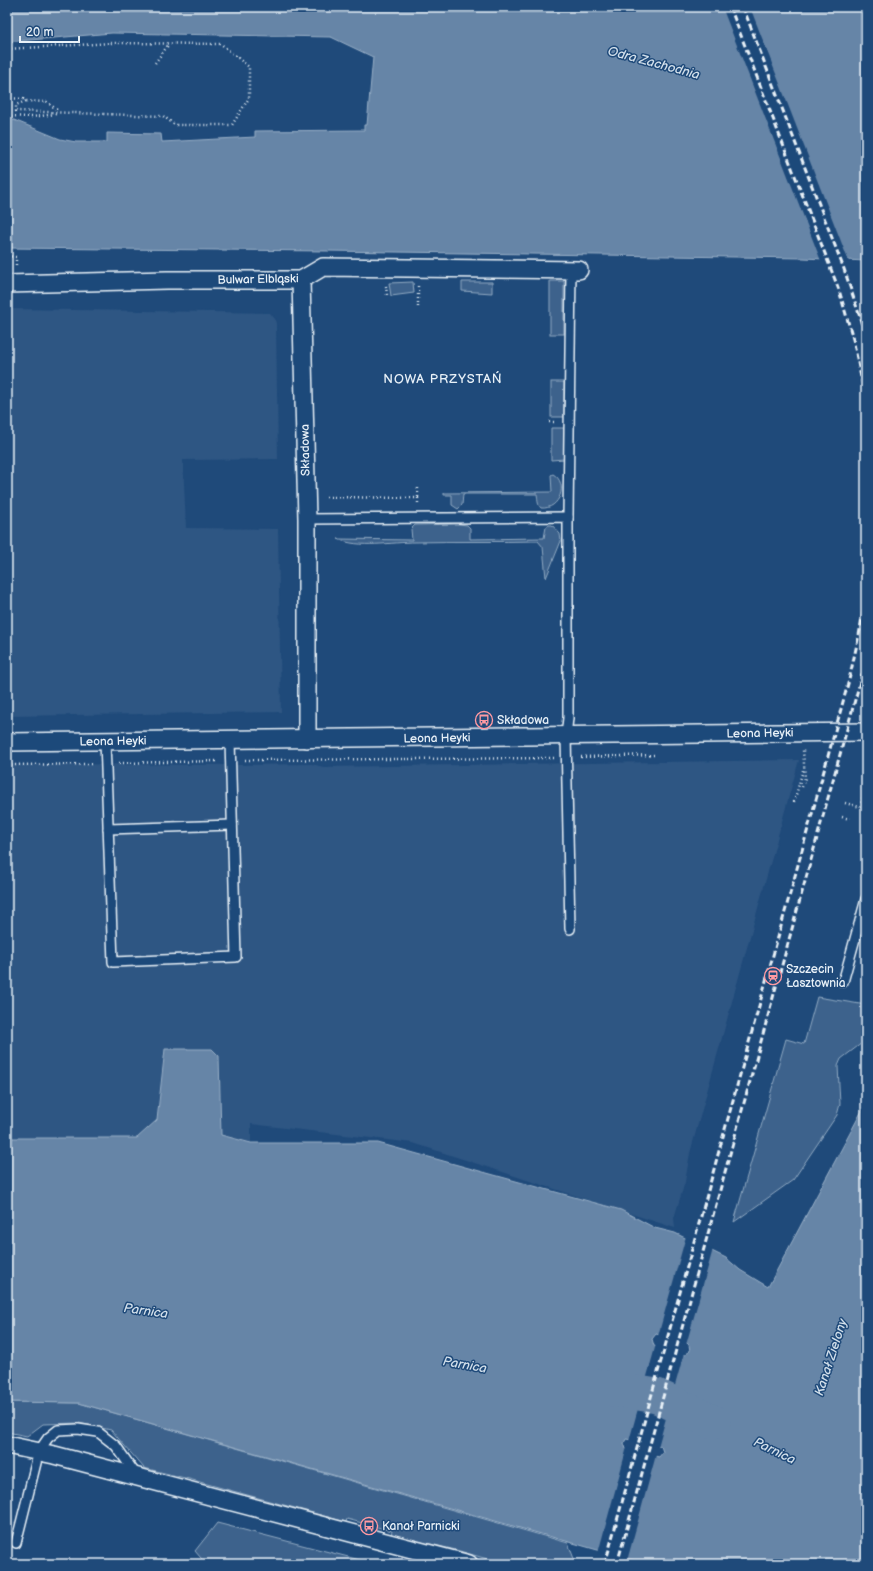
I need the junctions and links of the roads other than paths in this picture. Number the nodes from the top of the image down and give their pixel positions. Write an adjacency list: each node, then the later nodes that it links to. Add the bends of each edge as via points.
1 (575, 270): 2 (street, Bulwar Elbląski, via 323,267); 4 (lane)
2 (301, 280): 3 (street, Bulwar Elbląski); 5 (street, Składowa)
3 (7, 284)
4 (568, 517): 5 (lane); 7 (lane)
5 (307, 519): 8 (street, Składowa)
6 (866, 732): 7 (street, Leona Heyki)
7 (566, 736): 8 (street, Leona Heyki); 15 (lane)
8 (307, 739): 9 (street, Leona Heyki)
9 (230, 740): 10 (street, Leona Heyki); 12 (lane)
10 (104, 741): 11 (street, Leona Heyki); 13 (lane)
11 (7, 742)
12 (232, 825): 13 (lane); 13 (lane, via 236,957 113,962)
13 (108, 828)
14 (866, 898): 16 (lane)
15 (570, 929)
16 (843, 982)
17 (7, 1445): 18 (street)
18 (38, 1451): 19 (street); 19 (lane, via 58,1430 98,1432 116,1446); 20 (lane)
19 (138, 1477): 21 (street)
20 (16, 1543)
21 (469, 1564)

